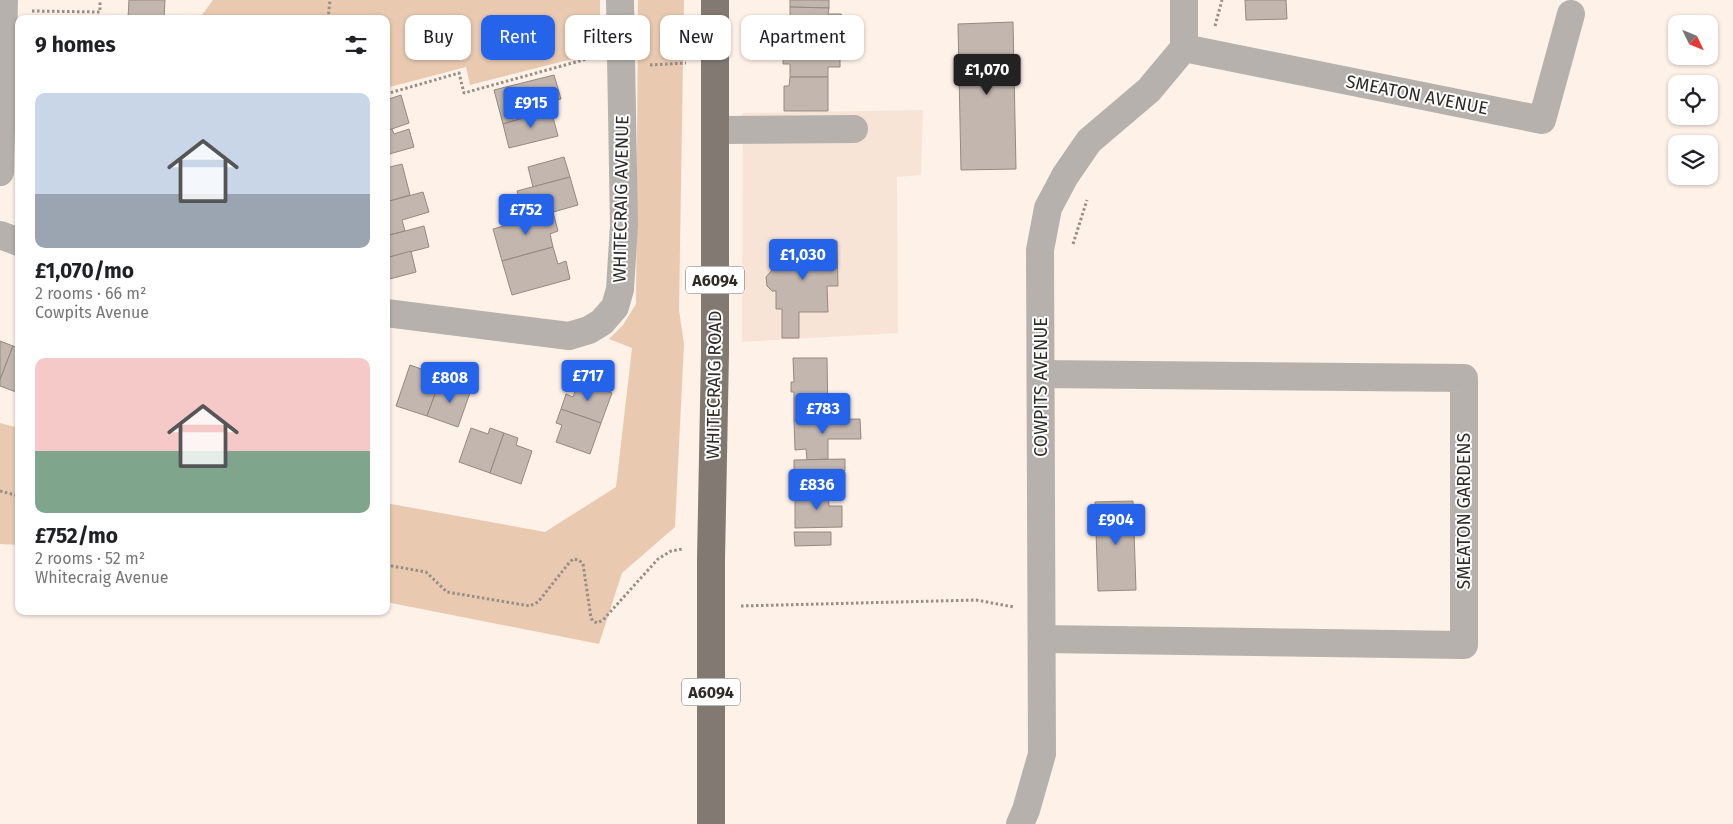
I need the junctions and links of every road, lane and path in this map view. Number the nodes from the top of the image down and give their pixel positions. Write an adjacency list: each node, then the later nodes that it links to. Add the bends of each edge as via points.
1 (100, 0): 7 (path, via 100,12)
2 (330, 0): 9 (path)
3 (620, 0): 12 (street, WHITECRAIG AVENUE)
4 (715, 0): 11 (main road, WHITECRAIG ROAD / A6094)
5 (1184, 0): 10 (street)
6 (1222, 0): 10 (path)
7 (3, 5): 16 (street)
8 (1571, 14): 10 (street, SMEATON AVENUE, via 1542,120)
9 (328, 15)
10 (1195, 51): 22 (street, COWPITS AVENUE, via 1089,141 1048,208 1040,250)
11 (715, 61): 12 (path); 15 (main road, WHITECRAIG ROAD / A6094)
12 (622, 66): 13 (path, via 600,55 464,93 459,73); 21 (street, WHITECRAIG AVENUE, via 624,225 620,289 615,307 602,322 569,336)
13 (390, 93)
14 (854, 129): 15 (street)
15 (716, 130): 25 (main road, WHITECRAIG ROAD / A6094)
16 (0, 172)
17 (1088, 198): 20 (path)
18 (0, 235): 19 (street)
19 (15, 241)
20 (1070, 251)
21 (390, 314)
22 (1040, 374): 28 (street, COWPITS AVENUE); 29 (street, SMEATON GARDENS, via 1464,378 1464,645)
23 (0, 491): 24 (path)
24 (15, 495)
25 (711, 560): 26 (path, via 683,556 684,549 672,551 658,559 598,623 591,618 583,564 579,560 574,559 538,602 530,606 447,592 426,572); 27 (main road, A6094)
26 (390, 566)
27 (711, 607): 28 (path, via 976,600); 30 (main road, A6094)
28 (1041, 612): 29 (street, COWPITS AVENUE)
29 (1042, 639): 31 (street, COWPITS AVENUE, via 1042,754)
30 (711, 824)
31 (1020, 824)

